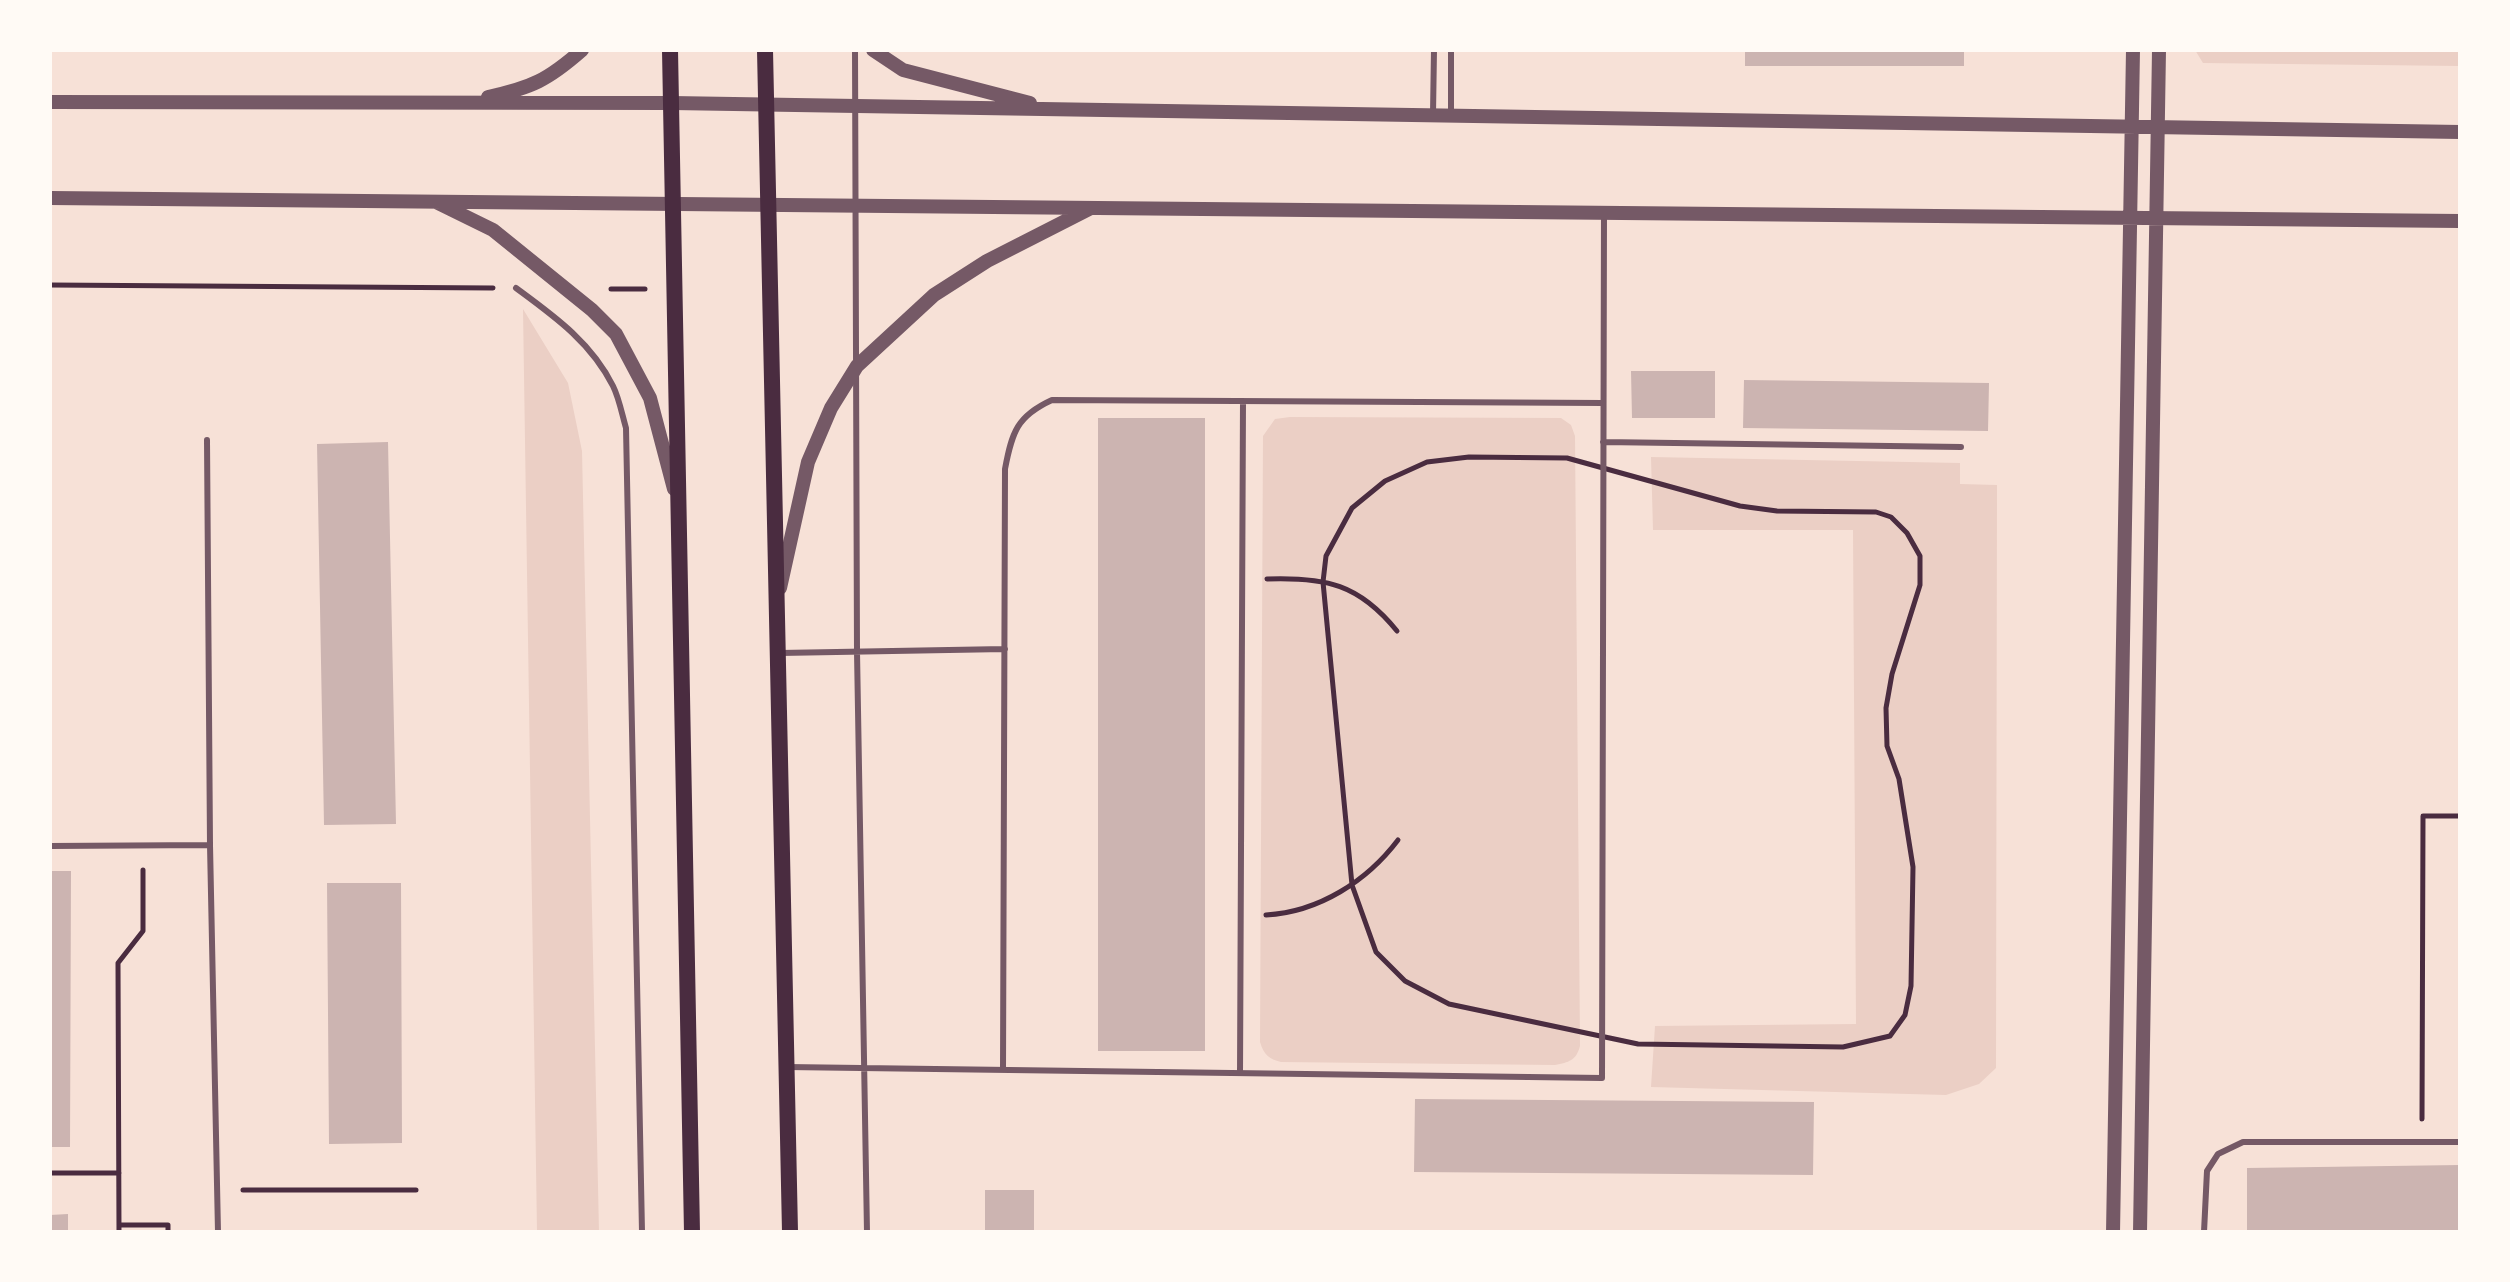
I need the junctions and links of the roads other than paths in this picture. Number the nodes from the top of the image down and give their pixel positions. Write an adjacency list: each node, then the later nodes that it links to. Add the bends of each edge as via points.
1 (582, 50): 11 (street, via 526,89)
2 (670, 50): 12 (main road)
3 (765, 50): 13 (main road)
4 (855, 50): 14 (lane)
5 (873, 50): 15 (street, via 903,70)
6 (1434, 50): 16 (lane)
7 (1451, 50): 17 (lane)
8 (2133, 50): 18 (street)
9 (2159, 50): 19 (street)
10 (50, 102): 11 (street)
11 (461, 103): 12 (street)
12 (672, 103): 13 (street); 23 (main road)
13 (767, 105): 14 (street); 24 (main road)
14 (855, 106): 15 (street); 25 (lane)
15 (1054, 109): 16 (street)
16 (1433, 115): 17 (street)
17 (1451, 115): 18 (street)
18 (2132, 126): 19 (street); 28 (street)
19 (2158, 127): 20 (street); 29 (street)
20 (2460, 132)
21 (50, 198): 22 (street)
22 (432, 200): 23 (street); 38 (street, via 493,230 616,334 650,398)
23 (674, 202): 24 (street); 38 (main road)
24 (769, 204): 25 (street); 39 (main road)
25 (856, 205): 26 (street); 32 (lane)
26 (1093, 207): 27 (street); 32 (street, via 987,261 934,295)
27 (1604, 213): 28 (street); 34 (lane)
28 (2130, 218): 29 (street); 55 (street)
29 (2156, 218): 30 (street); 56 (street)
30 (2460, 221)
31 (516, 288): 51 (lane, via 567,325 594,356 614,387 626,428)
32 (857, 366): 39 (street, via 831,408 808,462); 41 (lane)
33 (1243, 401): 34 (lane); 40 (lane, via 1052,400 1031,410 1017,425 1005,469); 48 (lane)
34 (1603, 403): 36 (lane)
35 (207, 440): 43 (lane)
36 (1603, 442): 37 (lane); 48 (lane, via 1602,1078)
37 (1961, 447)
38 (679, 507): 52 (main road)
39 (777, 604): 42 (main road)
40 (1005, 649): 41 (lane); 47 (lane)
41 (857, 652): 42 (lane); 46 (lane)
42 (778, 653): 45 (main road)
43 (210, 845): 44 (lane); 50 (lane)
44 (50, 846)
45 (787, 1067): 46 (lane); 53 (main road)
46 (865, 1068): 47 (lane); 54 (lane)
47 (1003, 1070): 48 (lane)
48 (1240, 1073)
49 (2460, 1142): 57 (lane, via 2243,1142 2218,1154 2207,1171)
50 (218, 1232)
51 (642, 1232)
52 (692, 1232)
53 (790, 1232)
54 (867, 1232)
55 (2113, 1232)
56 (2140, 1232)
57 (2204, 1232)

